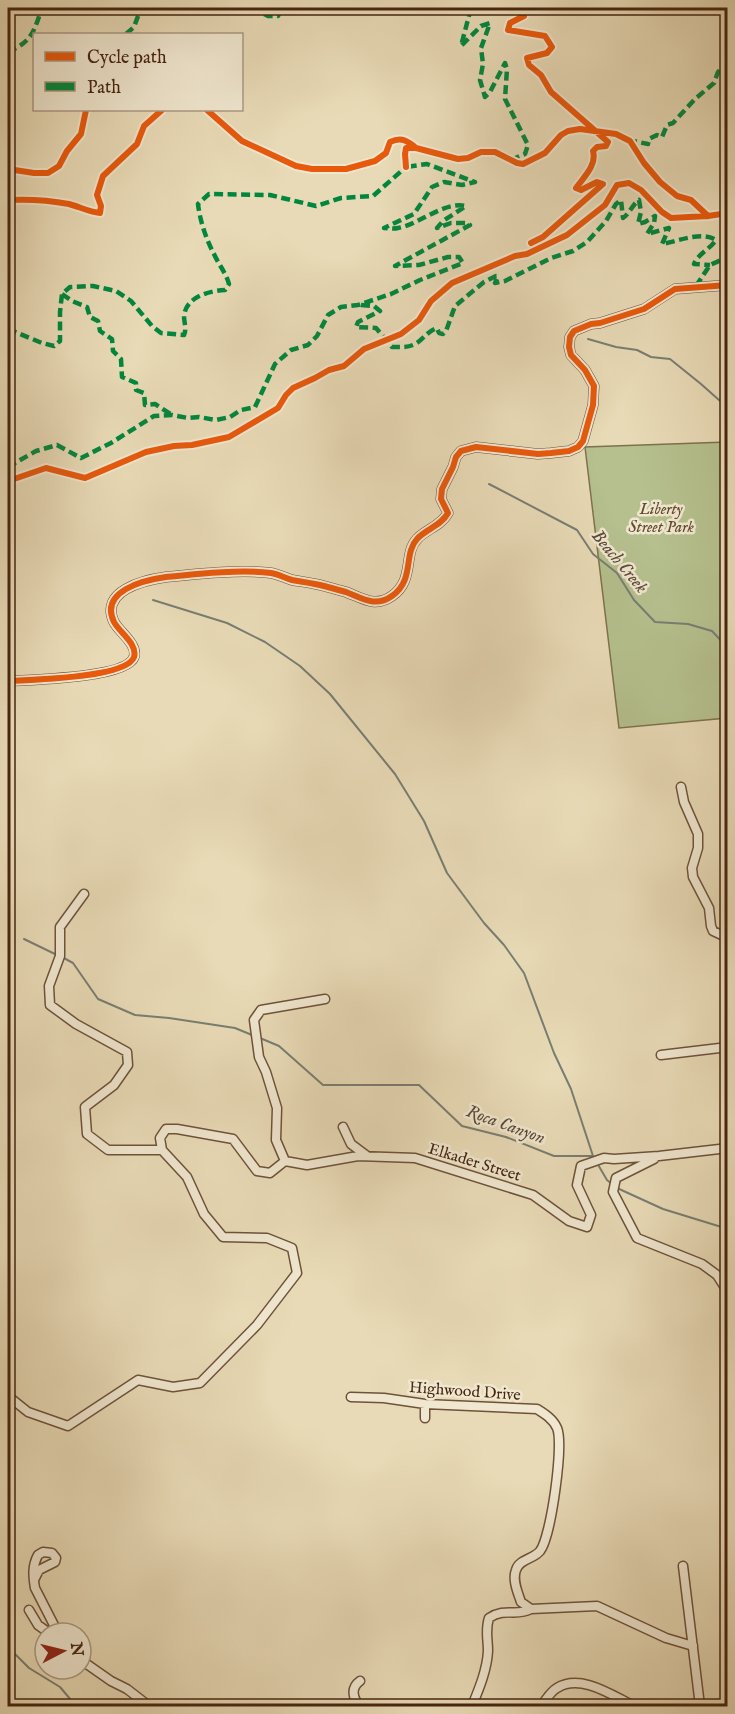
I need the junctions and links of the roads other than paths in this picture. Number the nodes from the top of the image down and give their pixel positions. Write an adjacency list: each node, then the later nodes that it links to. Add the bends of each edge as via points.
1 (728, 285): 2 (street, via 675,289 644,309 574,332 570,337 571,355 594,386 583,441 569,451 551,453 476,447 461,451 442,489 447,516 413,544 406,578 387,599 372,603 273,573 150,580 128,587 112,602 114,623 134,652 129,663 70,678)
2 (8, 681)
3 (681, 787): 5 (street, via 698,834 693,878 710,908 713,930)
4 (84, 894): 11 (street, via 60,927 59,961 49,986 50,1005 128,1052 129,1065 114,1085 85,1107 87,1134 108,1150)
5 (728, 938)
6 (326, 999): 14 (street, via 261,1010 254,1020 259,1057 277,1108 276,1140)
7 (728, 1047): 8 (street)
8 (661, 1055)
9 (343, 1127): 12 (street, via 351,1144)
10 (728, 1148): 13 (street, Elkader Street)
11 (162, 1150): 14 (street, Elkader Street, via 160,1138 166,1129 177,1129 233,1138 257,1171 270,1173); 17 (street, via 187,1178 204,1214 223,1237 267,1239 292,1248 297,1273 257,1324 200,1383 173,1387 138,1380 68,1426 28,1412)
12 (367, 1156): 13 (street, Elkader Street, via 416,1158 533,1195 569,1221 587,1227 591,1215 577,1185 581,1166 604,1158); 14 (street, Elkader Street, via 307,1165)
13 (659, 1156): 15 (street, via 616,1178 613,1192 637,1238 702,1264 717,1275)
14 (285, 1161)
15 (728, 1292)
16 (383, 1386): 19 (street)
17 (8, 1396)
18 (351, 1397): 19 (street, Highwood Drive)
19 (384, 1398): 20 (street, Highwood Drive)
20 (425, 1404): 21 (street); 26 (street, Highwood Drive, via 537,1409 557,1428 558,1472 546,1540 539,1553 523,1561 516,1570 521,1602)
21 (425, 1418)
22 (728, 1510): 23 (street)
23 (728, 1526)
24 (683, 1566): 30 (street)
25 (34, 1580): 29 (street)
26 (531, 1609): 30 (street, via 597,1606); 35 (street, via 524,1613 505,1611 489,1618 487,1661)
27 (29, 1610): 28 (street)
28 (36, 1621)
29 (52, 1621)
30 (693, 1646): 38 (street)
31 (93, 1668): 33 (street)
32 (360, 1681): 34 (street, via 353,1693)
33 (149, 1707)
34 (360, 1707)
35 (472, 1707)
36 (541, 1707): 37 (street, via 555,1689 584,1684)
37 (634, 1707)
38 (700, 1707)

